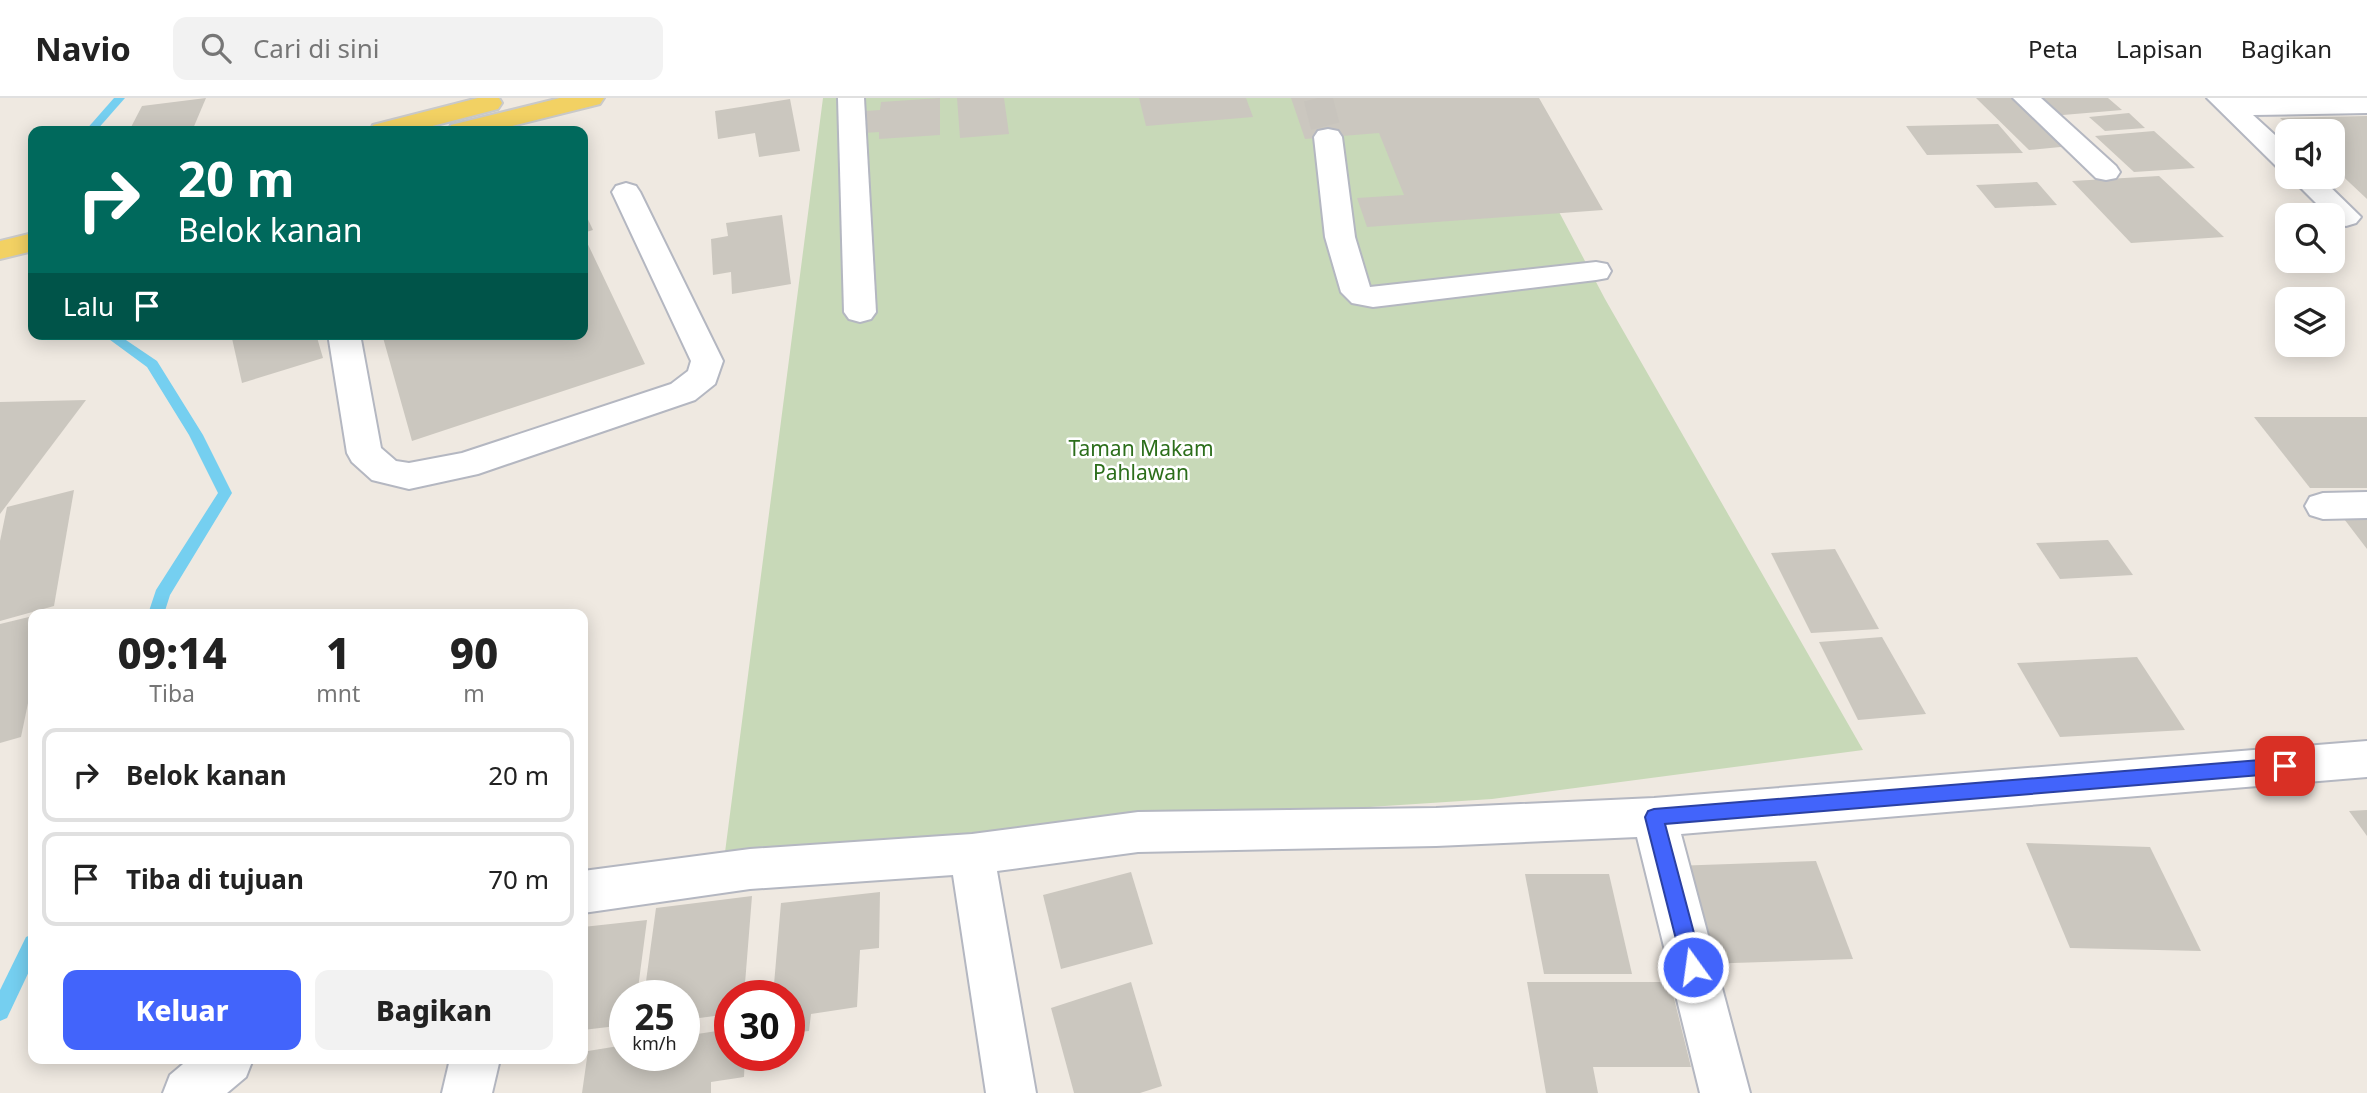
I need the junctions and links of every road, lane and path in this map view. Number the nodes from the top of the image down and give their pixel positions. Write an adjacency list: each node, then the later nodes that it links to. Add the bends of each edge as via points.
1 (509, 98): 7 (main road)
2 (591, 98): 8 (main road)
3 (851, 98): 19 (street)
4 (2026, 98): 11 (street)
5 (2225, 102): 6 (street); 10 (street)
6 (2367, 105)
7 (402, 126)
8 (481, 126)
9 (1328, 137): 18 (street, via 1340,237 1356,292 1363,296)
10 (2275, 150)
11 (2106, 172)
12 (2317, 189): 14 (street)
13 (626, 192): 20 (street, via 707,361 703,376 683,393 466,464 409,476 385,471 364,453)
14 (2346, 217)
15 (28, 222): 16 (main road)
16 (2, 238): 17 (main road)
17 (28, 241)
18 (1596, 271)
19 (860, 312)
20 (345, 340)
21 (2367, 505): 22 (street)
22 (2323, 506)
23 (2367, 759): 24 (street)
24 (1654, 817): 25 (street, via 1436,827 1138,832); 32 (street)
25 (972, 853): 26 (street, via 750,869); 31 (street)
26 (588, 891)
27 (222, 1064): 29 (street)
28 (474, 1064): 30 (street)
29 (188, 1093)
30 (467, 1093)
31 (1011, 1093)
32 (1725, 1093)

